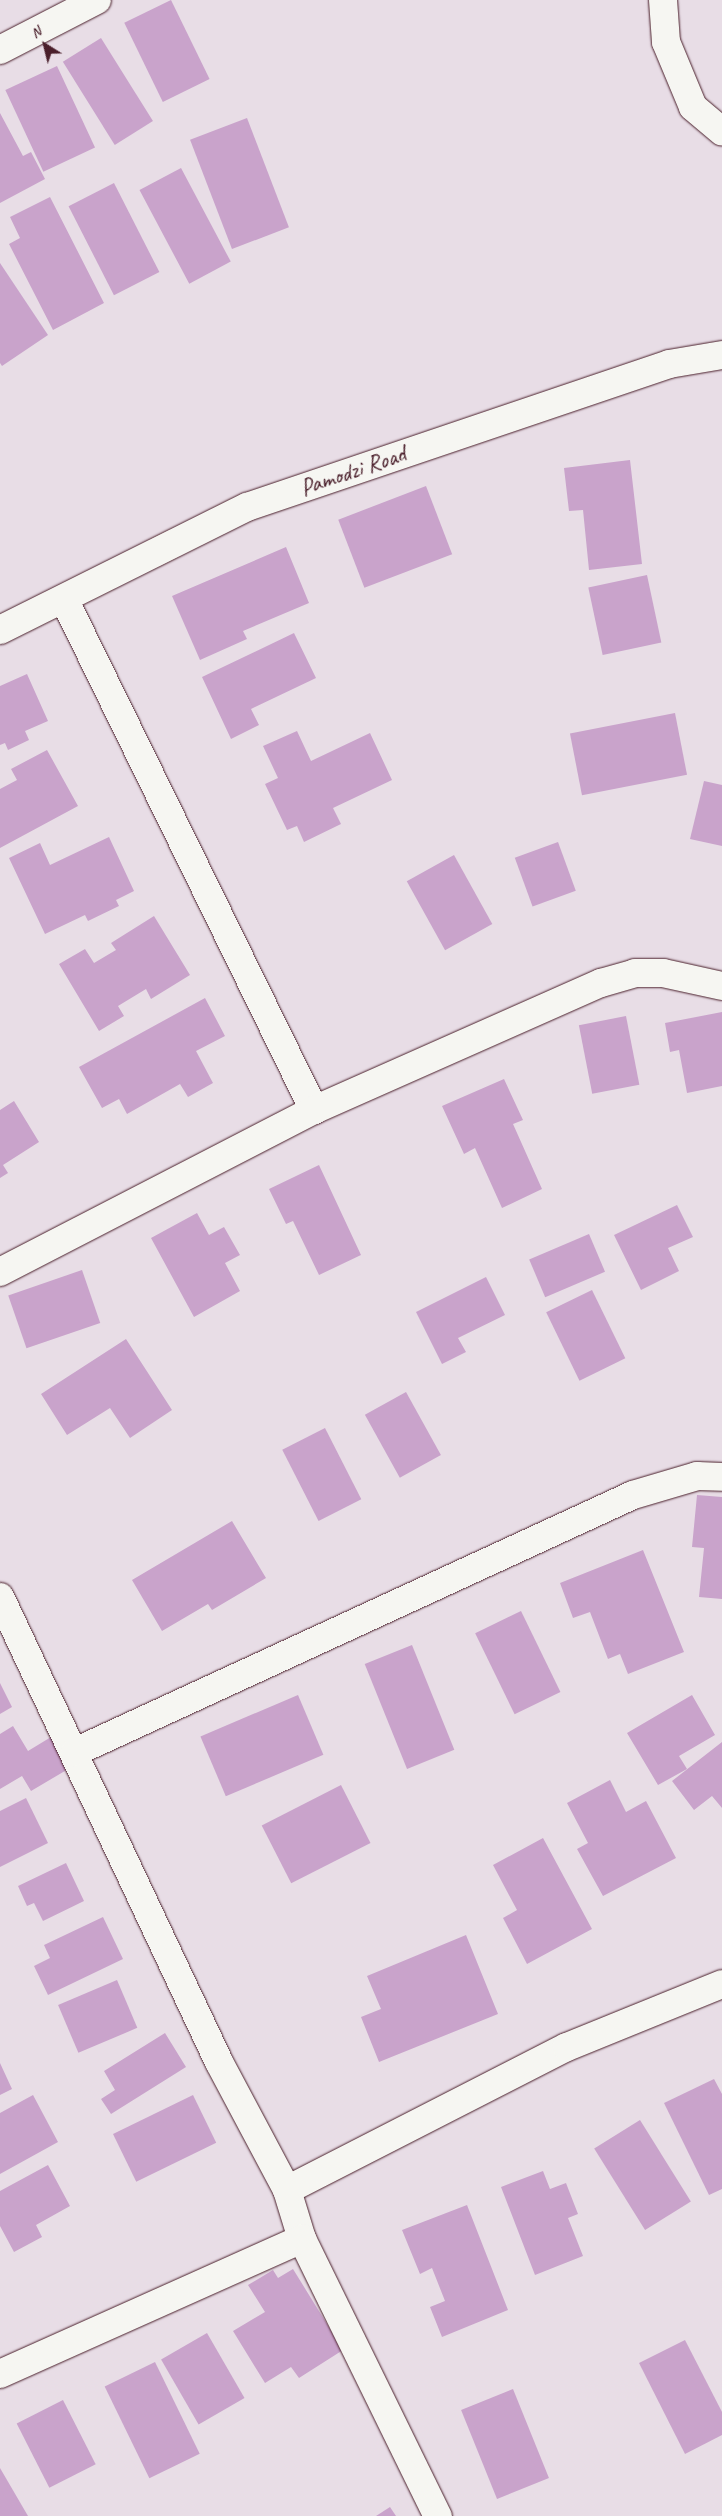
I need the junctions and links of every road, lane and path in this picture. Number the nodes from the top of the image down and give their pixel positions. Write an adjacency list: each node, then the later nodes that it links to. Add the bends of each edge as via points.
1 (97, 0): 3 (street)
2 (663, 0): 4 (street, via 666,42 693,107)
3 (0, 50)
4 (722, 131)
5 (722, 355): 6 (street, Pamodzi Road, via 642,373 247,507)
6 (64, 599): 7 (street, Pamodzi Road); 9 (street)
7 (0, 630)
8 (722, 986): 9 (street, via 663,972 636,973 601,983)
9 (314, 1110): 10 (street)
10 (0, 1272)
11 (722, 1478): 13 (street, via 698,1476 633,1495)
12 (0, 1597): 13 (street)
13 (75, 1752): 15 (street, via 219,2062)
14 (722, 1984): 15 (street, via 568,2047)
15 (287, 2190): 16 (street)
16 (302, 2239): 17 (street); 18 (street)
17 (0, 2374)
18 (438, 2516)

